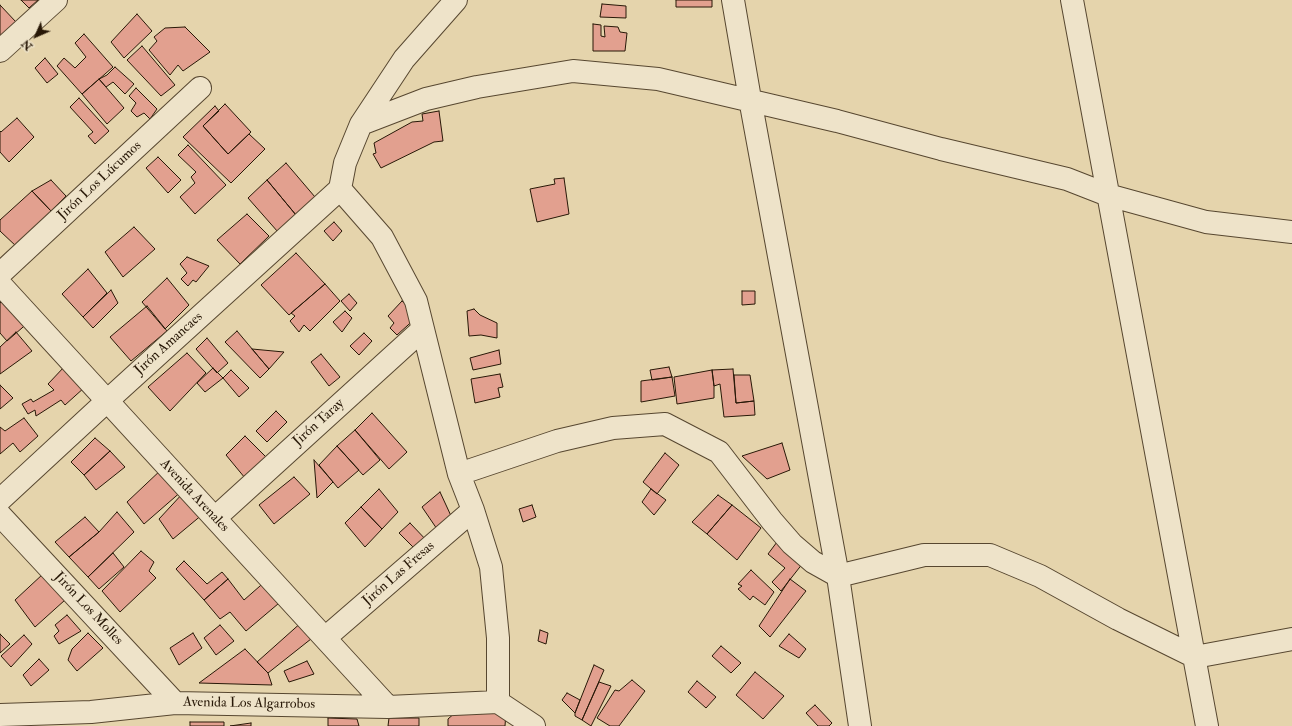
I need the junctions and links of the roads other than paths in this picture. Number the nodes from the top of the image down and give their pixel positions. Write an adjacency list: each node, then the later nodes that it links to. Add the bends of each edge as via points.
1 (56, 0): 5 (street)
2 (456, 0): 8 (street, via 404,59)
3 (733, 0): 7 (street)
4 (1072, 0): 10 (street)
5 (0, 51)
6 (200, 88): 12 (street, Jirón Los Lúcumos)
7 (750, 99): 8 (street, via 658,79 573,70 476,87 426,99); 10 (street, via 1067,180); 21 (street)
8 (362, 124): 9 (street, via 345,163)
9 (340, 189): 14 (street, via 382,237 416,301); 15 (street, Jirón Amancaes)
10 (1108, 195): 11 (street, via 1206,222); 24 (street)
11 (1292, 232)
12 (0, 274)
13 (0, 284): 15 (street, Avenida Arenales)
14 (424, 329): 16 (street); 20 (street, Jirón Taray)
15 (107, 401): 17 (street, Jirón Amancaes); 20 (street, Avenida Arenales)
16 (459, 474): 18 (street); 21 (street, via 557,441 613,428 665,424 719,452 792,544 813,562)
17 (0, 500)
18 (473, 510): 22 (street, Jirón Las Fresas); 25 (street, via 491,566 498,638)
19 (0, 515): 26 (street, Jirón Los Molles)
20 (215, 518): 22 (street, Avenida Arenales)
21 (838, 576): 24 (street, via 924,555 990,555 1040,576); 31 (street)
22 (325, 638): 27 (street, Avenida Arenales)
23 (1292, 639): 24 (street)
24 (1195, 658): 32 (street)
25 (498, 702): 27 (street, Avenida Los Algarrobos); 30 (street)
26 (175, 703): 27 (street, Avenida Los Algarrobos); 29 (street, Avenida Los Algarrobos)
27 (388, 707)
28 (0, 715): 29 (street, Avenida Los Algarrobos)
29 (91, 719)
30 (534, 726)
31 (860, 726)
32 (1207, 726)

